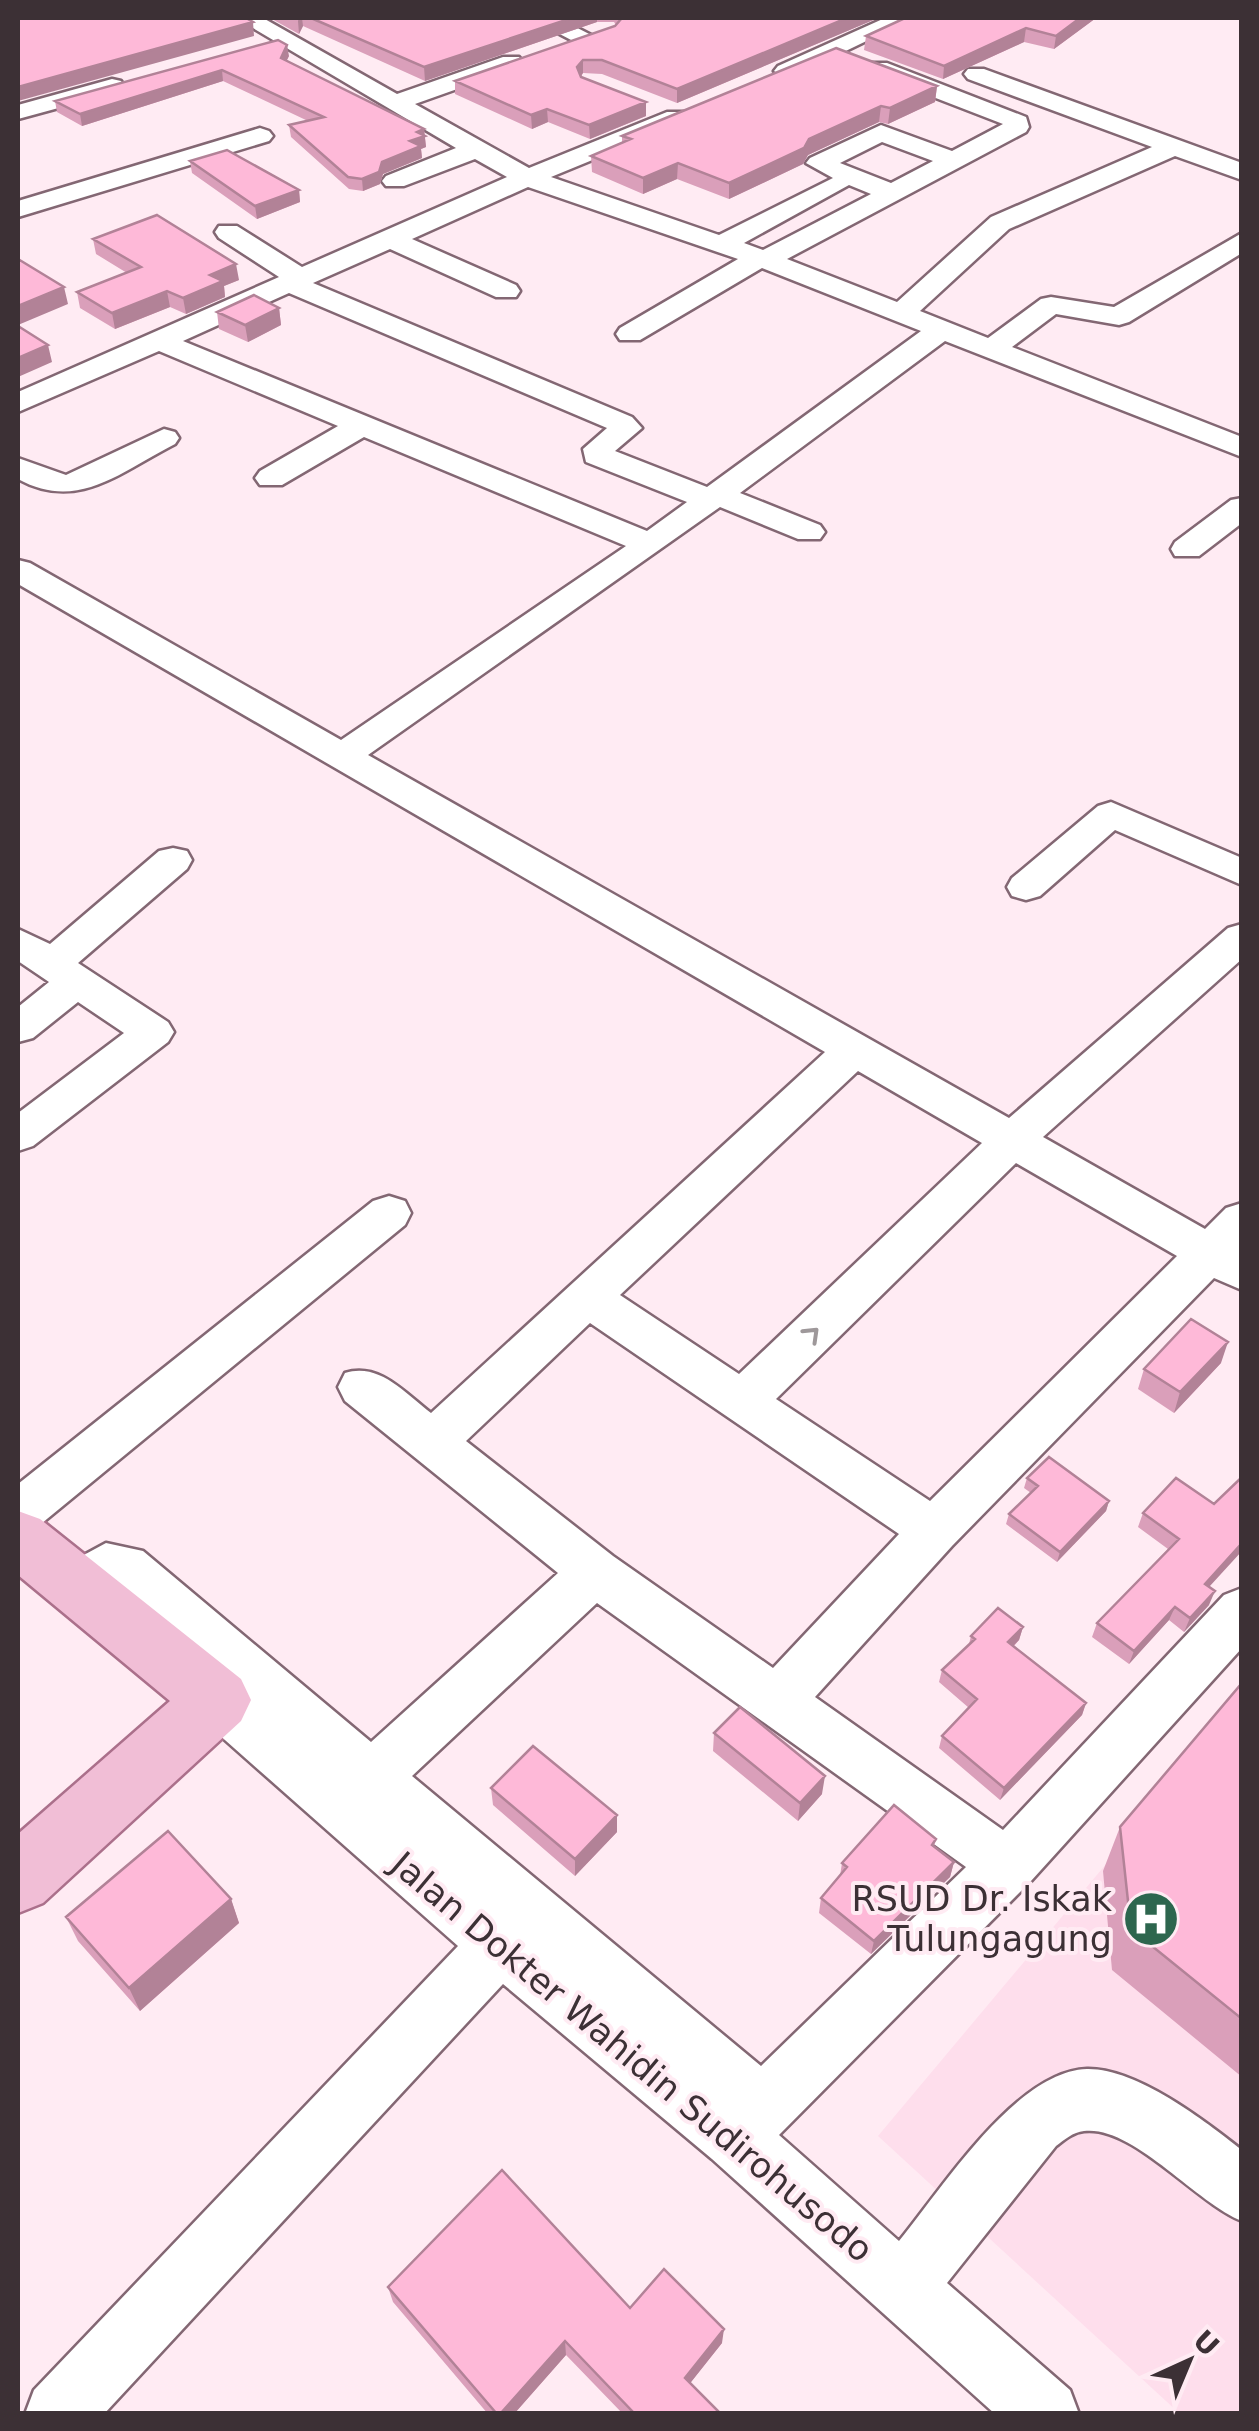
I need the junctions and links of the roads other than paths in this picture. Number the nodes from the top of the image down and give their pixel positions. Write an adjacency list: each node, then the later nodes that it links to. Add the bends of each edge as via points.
1 (247, 18): 5 (street)
2 (540, 18): 12 (street, via 594,34)
3 (902, 18): 4 (street)
4 (871, 35): 6 (street); 8 (street)
5 (281, 39): 7 (street); 12 (street)
6 (906, 48)
7 (243, 49)
8 (835, 51): 11 (street); 18 (street, via 1017,122)
9 (960, 68): 16 (street)
10 (130, 80): 14 (street)
11 (765, 80)
12 (394, 103): 17 (street)
13 (643, 103): 20 (street, via 686,113)
14 (18, 112)
15 (260, 136): 24 (street)
16 (1174, 147): 19 (street); 32 (street, via 1000,223)
17 (476, 149): 20 (street); 21 (street)
18 (954, 160): 23 (street); 23 (street, via 881,133 819,163)
19 (1242, 172)
20 (526, 178): 26 (street); 28 (street)
21 (394, 181)
22 (836, 185): 28 (street)
23 (889, 192): 29 (street)
24 (18, 209)
25 (228, 232): 30 (street)
26 (390, 239): 30 (street); 31 (street)
27 (1242, 241): 36 (street, via 1121,315 1051,305)
28 (722, 244): 29 (street)
29 (763, 259): 32 (street); 34 (street)
30 (296, 282): 35 (street); 43 (street, via 621,423 627,428 598,455)
31 (506, 291)
32 (901, 314): 33 (street)
33 (940, 330): 36 (street); 43 (street)
34 (630, 334)
35 (161, 342): 37 (street); 38 (street)
36 (991, 349): 40 (street)
37 (18, 403)
38 (362, 425): 42 (street); 46 (street)
39 (164, 438): 41 (street, via 70,485 46,482)
40 (1236, 440)
41 (18, 467)
42 (271, 478)
43 (715, 498): 45 (street); 46 (street)
44 (1242, 507): 47 (street)
45 (809, 532)
46 (650, 544): 49 (street)
47 (1187, 548)
48 (18, 570): 49 (street)
49 (342, 756): 57 (street)
50 (173, 860): 55 (street)
51 (1242, 873): 52 (street, via 1111,814)
52 (1026, 887)
53 (1242, 937): 59 (street)
54 (18, 942): 55 (street)
55 (66, 972): 56 (street); 58 (street, via 153,1032)
56 (18, 1028)
57 (854, 1048): 59 (street); 62 (street)
58 (18, 1135)
59 (1012, 1140): 61 (street); 64 (street, one-way to 59)
60 (389, 1213): 66 (street)
61 (1231, 1249): 67 (street)
62 (589, 1298): 64 (street); 65 (street)
63 (362, 1387): 65 (street)
64 (742, 1402): 67 (street)
65 (432, 1442): 69 (street)
66 (18, 1513)
67 (934, 1531): 73 (street)
68 (18, 1538): 70 (main road)
69 (595, 1572): 73 (street); 74 (street)
70 (76, 1586): 72 (main road); 74 (street, via 106,1565 126,1566)
71 (1242, 1611): 78 (street, via 1011,1862)
72 (218, 1700): 74 (street, Jalan Dokter Wahidin Sudirohusodo); 76 (main road)
73 (778, 1700): 75 (street)
74 (355, 1792): 77 (street, Jalan Dokter Wahidin Sudirohusodo); 78 (street)
75 (981, 1846)
76 (18, 1879)
77 (500, 1944): 78 (street, Jalan Dokter Wahidin Sudirohusodo); 81 (street)
78 (748, 2122): 80 (street, Jalan Dokter Wahidin Sudirohusodo)
79 (1242, 2190): 80 (street, via 1135,2116 1092,2100 1062,2106 1034,2124)
80 (903, 2287): 82 (street, Jalan Dokter Wahidin Sudirohusodo)
81 (58, 2414)
82 (1046, 2414)

